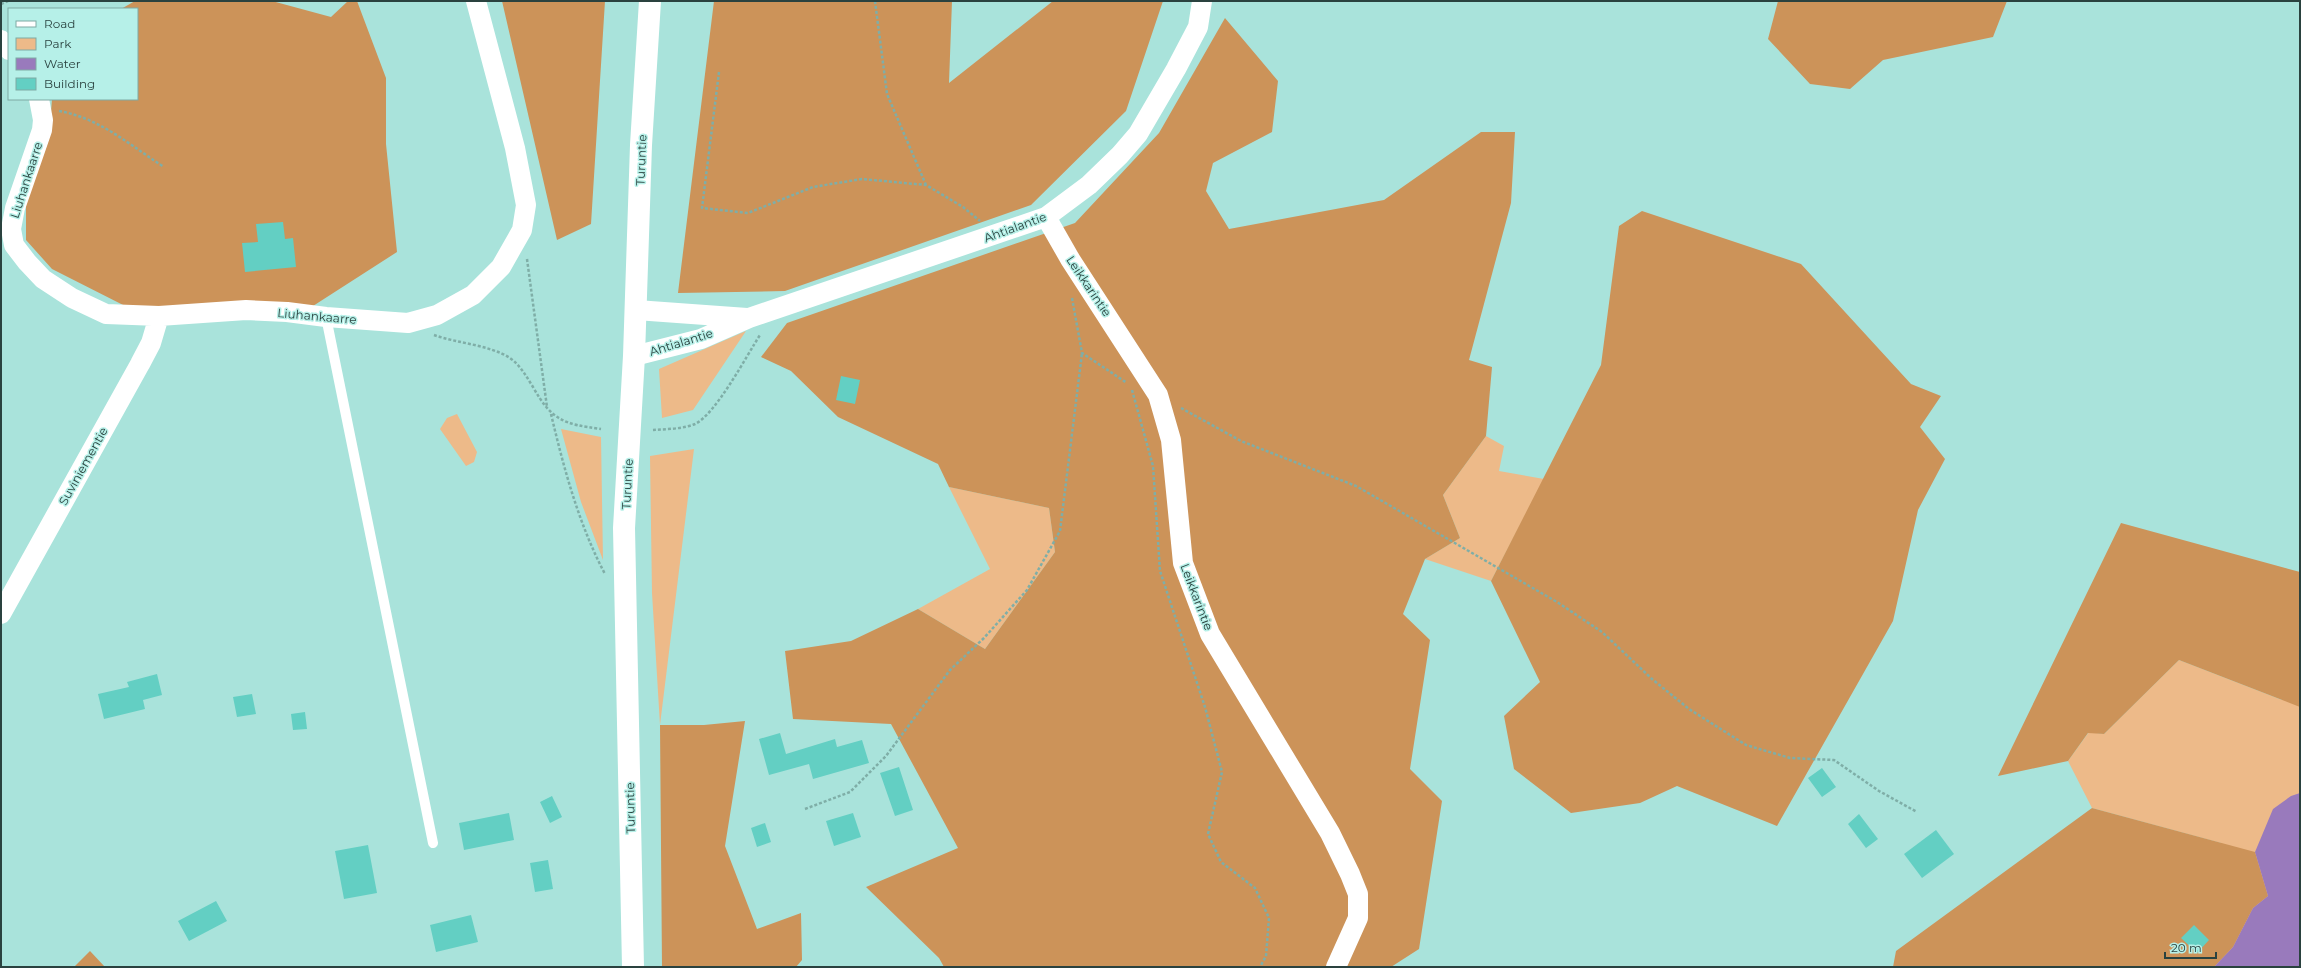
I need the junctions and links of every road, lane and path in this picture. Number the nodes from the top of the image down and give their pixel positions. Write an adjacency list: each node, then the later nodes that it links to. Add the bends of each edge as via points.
1 (8, 1): 6 (path)
2 (476, 1): 14 (street, Liuhankaarre, via 519,169 526,205)
3 (650, 1): 18 (main road, Turuntie, via 641,145)
4 (875, 1): 12 (path, via 887,94)
5 (1202, 1): 13 (street, Ahtialantie, via 1198,27 1138,134 1089,185)
6 (1, 4)
7 (1, 40): 8 (street)
8 (8, 49)
9 (719, 72): 12 (path, via 702,208 748,213 813,186 862,179)
10 (40, 103): 11 (path, via 97,124 123,138); 19 (street, Liuhankaarre, via 42,130 15,208 11,228 14,245 43,279 72,298 106,314)
11 (164, 167)
12 (926, 186): 15 (path, via 963,207)
13 (1046, 218): 15 (street, Ahtialantie); 25 (street, Leikkarintie)
14 (522, 230): 22 (street, Liuhankaarre, via 501,267 473,296 437,315); 26 (path)
15 (996, 234): 17 (street, Ahtialantie)
16 (1072, 290): 23 (path)
17 (776, 309): 21 (street, Ahtialantie); 29 (path, via 716,404 696,423 674,429)
18 (636, 310): 21 (street, Ahtialantie); 24 (main road, Turuntie)
19 (159, 316): 20 (street, Liuhankaarre, via 246,310); 31 (street, Suviniementie, via 151,343 140,364)
20 (326, 317): 22 (street, Liuhankaarre); 34 (lane)
21 (749, 318): 24 (street, Ahtialantie, via 701,339)
22 (408, 323): 26 (path, via 435,336 470,344 509,358 523,369)
23 (1082, 354): 32 (path, via 1060,531 1027,590 984,638 950,670 886,756 850,792); 36 (path, via 1130,384 1153,466 1160,571 1205,707 1222,772 1208,834 1221,862 1255,888 1269,918 1266,956)
24 (634, 356): 35 (main road, Turuntie, via 624,528)
25 (1158, 395): 33 (path, via 1241,441 1356,486 1557,602 1602,632 1652,679 1689,709 1746,744 1790,758 1834,760 1879,791); 37 (street, Leikkarintie, via 1171,440 1182,563 1210,634 1330,833 1358,894 1358,918)
26 (547, 408): 27 (path)
27 (551, 414): 28 (path, via 570,424); 30 (path, via 561,455 592,550)
28 (601, 429)
29 (653, 430)
30 (605, 575)
31 (1, 614)
32 (805, 809)
33 (1917, 812)
34 (433, 843)
35 (633, 967)
36 (1260, 967)
37 (1336, 967)

